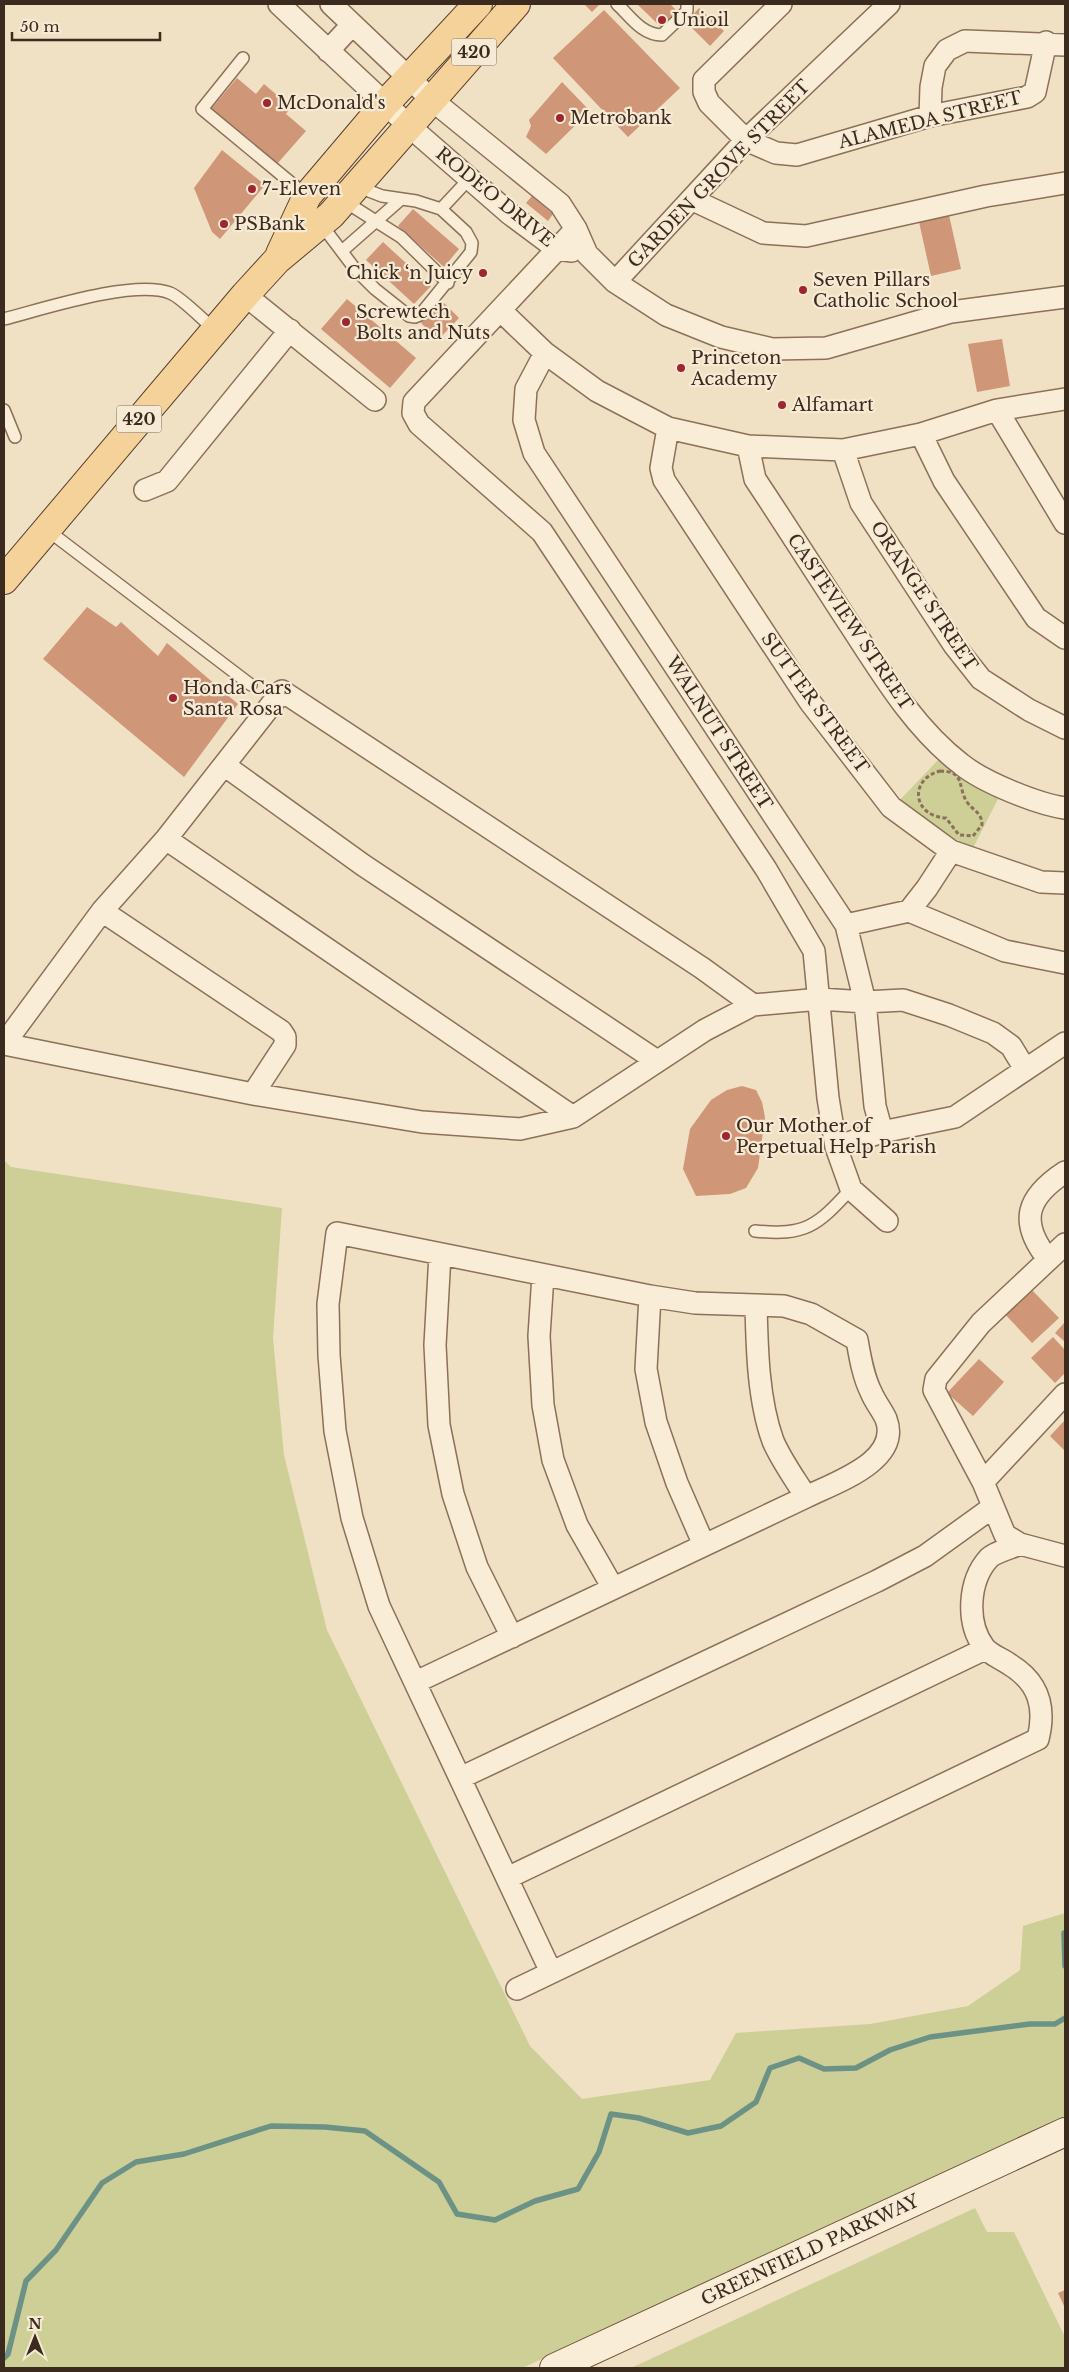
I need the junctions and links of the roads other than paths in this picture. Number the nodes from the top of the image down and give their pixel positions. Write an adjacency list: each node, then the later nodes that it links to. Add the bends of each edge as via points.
1 (279, 4): 11 (street, RODEO DRIVE)
2 (331, 4): 9 (street, RODEO DRIVE)
3 (478, 4): 13 (main road, 420)
4 (516, 4): 14 (main road, 420)
5 (617, 4): 6 (lane, via 645,32 662,35 687,11)
6 (687, 4)
7 (781, 4): 18 (street, via 704,80 708,104)
8 (889, 4): 18 (street, GARDEN GROVE STREET)
9 (352, 24): 11 (street); 13 (street, RODEO DRIVE)
10 (1056, 44): 16 (street, ALAMEDA STREET, via 1035,92 1027,97); 16 (street, via 965,41 948,50 935,66)
11 (328, 51): 15 (street, RODEO DRIVE)
12 (243, 58): 22 (lane, via 202,109)
13 (408, 78): 14 (street, RODEO DRIVE); 15 (main road, 420)
14 (432, 100): 17 (main road, 420); 28 (street, RODEO DRIVE, via 560,204)
15 (385, 104): 17 (street, RODEO DRIVE); 22 (main road, 420)
16 (930, 116): 18 (street, ALAMEDA STREET, via 797,155 776,153)
17 (409, 126): 19 (street, RODEO DRIVE); 21 (main road, 420)
18 (746, 140): 24 (street, GARDEN GROVE STREET)
19 (470, 178): 25 (lane); 29 (street, RODEO DRIVE)
20 (1065, 183): 24 (street, via 986,196 806,236 763,233)
21 (350, 194): 23 (lane); 26 (lane); 27 (main road, 420)
22 (307, 196): 32 (main road, 420)
23 (400, 200): 25 (lane, via 416,201); 26 (lane)
24 (693, 200): 33 (street, GARDEN GROVE STREET)
25 (441, 210): 34 (lane, via 466,232 472,243 470,252)
26 (374, 220): 30 (lane); 34 (lane, via 400,237)
27 (321, 224): 30 (lane); 32 (main road, 420)
28 (576, 229): 29 (street); 31 (street, RODEO DRIVE)
29 (557, 249): 31 (street, RODEO DRIVE); 37 (street)
30 (342, 251): 34 (lane, via 375,289 415,318)
31 (587, 254): 33 (street, RODEO DRIVE)
32 (277, 260): 35 (main road, 420)
33 (615, 282): 36 (street, RODEO DRIVE, via 666,315 721,337 772,349 826,348 951,312)
34 (448, 283)
35 (245, 295): 39 (main road, 420); 40 (street)
36 (1065, 297)
37 (500, 310): 41 (street); 67 (street, via 414,402 413,413 419,424 542,532 766,869 814,951)
38 (4, 319): 39 (lane, via 139,288 170,293)
39 (215, 330): 53 (main road, 420)
40 (290, 330): 43 (street); 51 (street, via 167,481)
41 (545, 353): 46 (street, via 597,391); 65 (street, WALNUT STREET, via 526,389 524,420 534,452)
42 (1065, 399): 45 (street)
43 (375, 400)
44 (4, 410): 48 (lane)
45 (997, 410): 47 (street); 52 (street)
46 (668, 428): 49 (street); 61 (street, SUTTER STREET, via 661,468 664,480 810,702 891,807)
47 (921, 434): 50 (street); 55 (street, via 944,481 1030,610)
48 (15, 436)
49 (748, 446): 50 (street); 59 (street, CASTEVIEW STREET, via 755,479 892,689 936,742 962,765 994,782 1046,805)
50 (843, 450): 57 (street, ORANGE STREET, via 861,503 980,679)
51 (145, 490)
52 (1065, 523)
53 (46, 529): 54 (main road, 420); 56 (lane)
54 (4, 580)
55 (1065, 638)
56 (251, 685)
57 (1065, 728)
58 (224, 765): 60 (street); 69 (street, via 282,691); 72 (street, via 363,865)
59 (1065, 808)
60 (166, 839): 64 (street); 75 (street)
61 (951, 852): 62 (street, SUTTER STREET, via 1041,882); 63 (street)
62 (1065, 883)
63 (909, 910): 65 (street); 66 (street, via 1005,951)
64 (102, 912): 71 (street); 74 (street, via 281,1031 285,1045)
65 (846, 925): 68 (street, WALNUT STREET)
66 (1065, 963)
67 (820, 999): 68 (street); 69 (street); 77 (street, via 828,1098)
68 (865, 1002): 73 (street, via 903,1000 993,1032 1011,1046); 76 (street, WALNUT STREET, via 875,1106)
69 (753, 1005): 72 (street)
70 (1065, 1042): 73 (street)
71 (4, 1044): 74 (street)
72 (657, 1060): 75 (street)
73 (1025, 1069): 76 (street, via 955,1117)
74 (253, 1094): 75 (street, via 422,1122 471,1126 520,1129)
75 (573, 1117)
76 (882, 1132): 77 (street)
77 (836, 1147): 79 (street)
78 (1065, 1172): 84 (street, via 1046,1184 1031,1208 1029,1224 1034,1241)
79 (851, 1189): 80 (street); 81 (lane, via 828,1214 808,1227 788,1234)
80 (887, 1221)
81 (755, 1231)
82 (1065, 1244): 84 (street)
83 (440, 1254): 85 (street); 96 (street, via 435,1345 439,1425 453,1494 477,1568); 98 (street, via 337,1234 328,1304 335,1431 352,1518 379,1606)
84 (1048, 1258): 89 (street, via 981,1323 936,1379 934,1390)
85 (543, 1274): 86 (street); 95 (street, via 539,1336 543,1405 553,1460 577,1525)
86 (650, 1296): 87 (street, via 694,1303); 93 (street, via 646,1370 656,1422 677,1483)
87 (756, 1304): 90 (street, via 761,1390 773,1441); 90 (street, via 784,1306 811,1314 857,1340 870,1391 886,1421 888,1443 880,1456)
88 (1065, 1394): 89 (street)
89 (983, 1482): 91 (street)
90 (806, 1497): 93 (street)
91 (993, 1507): 92 (street, via 1005,1535); 99 (street, via 924,1556 878,1581)
92 (1020, 1544): 94 (street); 97 (street, via 989,1558 973,1587 971,1615)
93 (704, 1545): 95 (street)
94 (1065, 1556)
95 (613, 1588): 96 (street)
96 (512, 1637): 98 (street)
97 (985, 1649): 100 (street); 101 (street, via 1020,1670 1030,1683 1042,1705 1043,1721 1038,1739)
98 (416, 1682): 99 (street)
99 (460, 1778): 100 (street)
100 (507, 1878): 101 (street)
101 (551, 1972): 102 (street)
102 (517, 1989)
103 (1065, 2132): 104 (main road, GREENFIELD PARKWAY)
104 (554, 2368)

